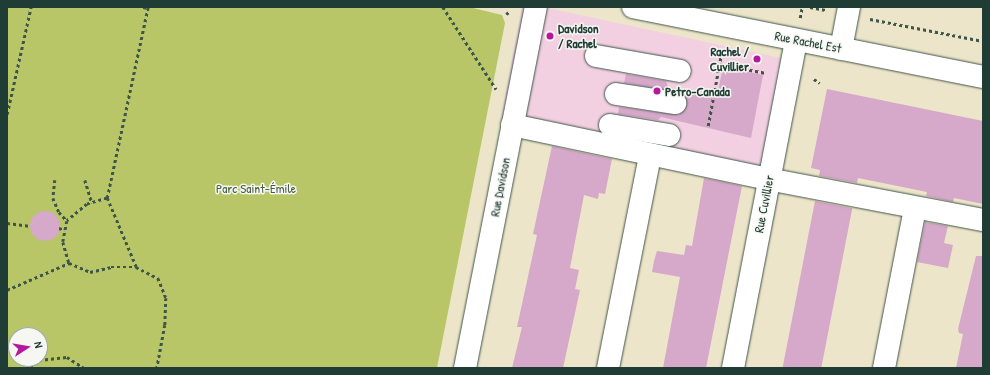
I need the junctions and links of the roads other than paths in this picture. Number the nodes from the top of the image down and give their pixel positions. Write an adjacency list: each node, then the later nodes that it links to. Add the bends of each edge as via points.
1 (536, 7): 12 (main road, Rue Davidson)
2 (633, 7): 4 (main road, Rue Rachel Est)
3 (848, 11): 5 (main road)
4 (796, 40): 5 (main road, Rue Rachel Est); 15 (main road, Rue Cuvillier)
5 (841, 49): 8 (main road, Rue Rachel Est)
6 (596, 56): 7 (main road)
7 (680, 71)
8 (983, 77)
9 (616, 94): 10 (main road)
10 (675, 103)
11 (610, 124): 13 (main road)
12 (512, 125): 14 (main road); 18 (main road, Rue Davidson)
13 (669, 135)
14 (650, 155): 15 (main road); 19 (main road)
15 (768, 179): 16 (main road); 20 (main road, Rue Cuvillier)
16 (915, 208): 17 (main road); 21 (main road)
17 (983, 220)
18 (465, 368)
19 (608, 368)
20 (733, 368)
21 (884, 368)

